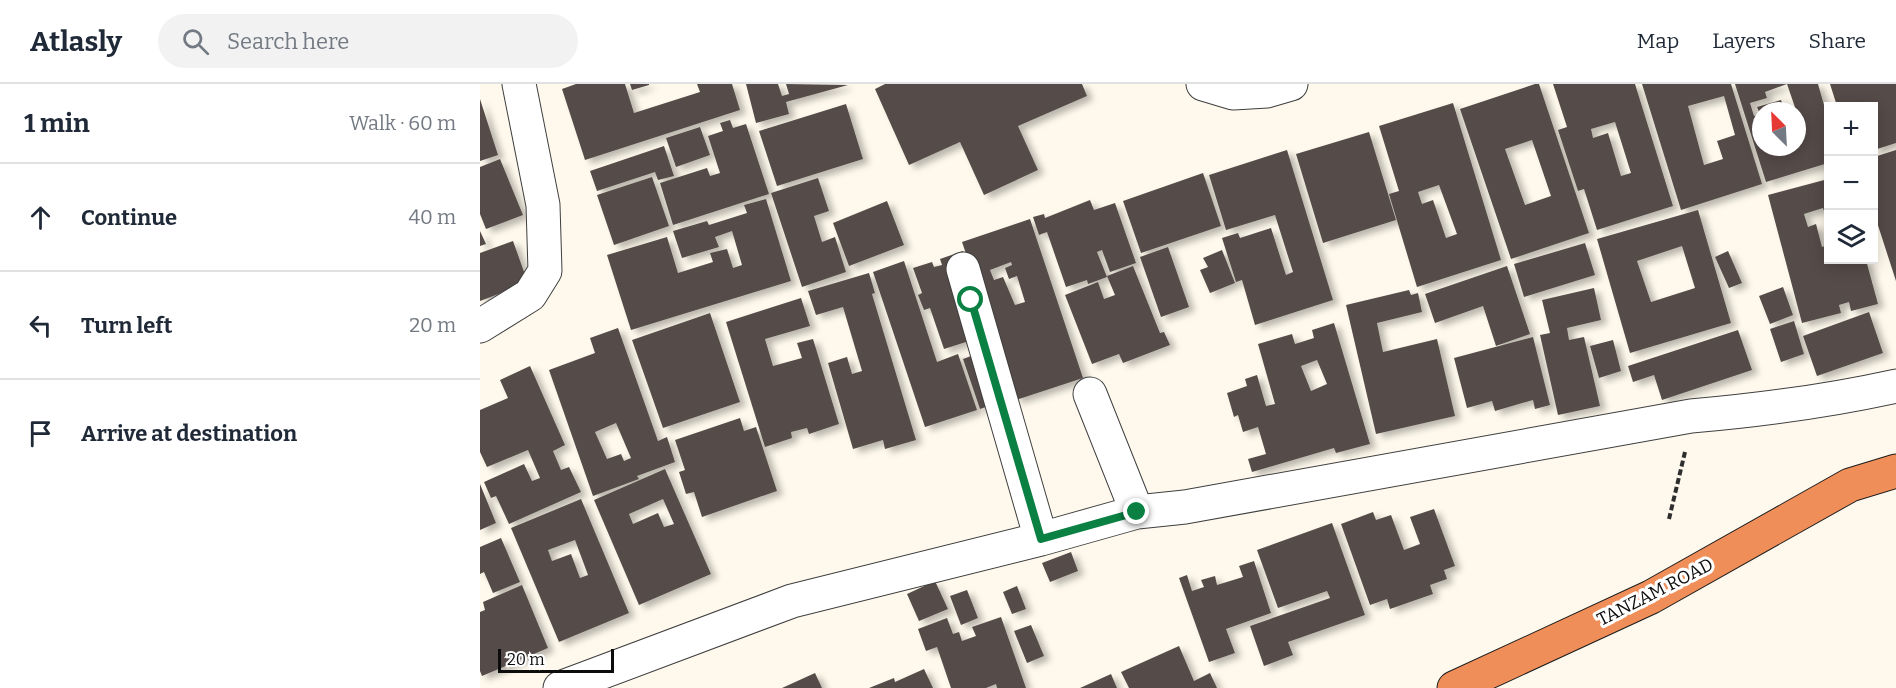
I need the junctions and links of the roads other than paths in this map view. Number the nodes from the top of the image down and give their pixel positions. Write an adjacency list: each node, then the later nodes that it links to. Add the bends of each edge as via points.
1 (519, 84): 5 (street, via 543,205 545,271 531,295)
2 (1203, 84): 3 (street, via 1233,93 1267,91)
3 (1291, 84)
4 (963, 269): 12 (street)
5 (480, 326)
6 (1896, 386): 11 (street, via 1839,399 1691,416 1185,507)
7 (1090, 394): 11 (street)
8 (1896, 471): 10 (highway, TANZAM ROAD)
9 (1896, 481): 10 (highway, TANZAM ROAD)
10 (1850, 485): 14 (highway, TANZAM ROAD, via 1651,597)
11 (1137, 512): 12 (street)
12 (1041, 539): 13 (street, via 792,601)
13 (560, 688)
14 (1454, 688)

